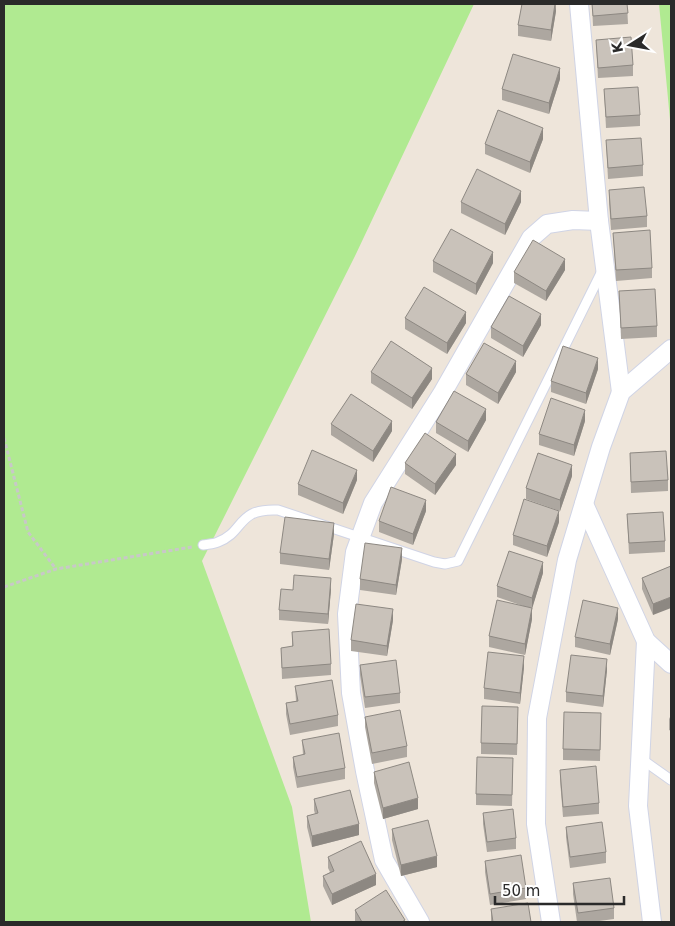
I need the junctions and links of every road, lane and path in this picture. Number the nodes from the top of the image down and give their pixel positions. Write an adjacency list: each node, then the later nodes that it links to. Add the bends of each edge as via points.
1 (579, 4): 2 (street)
2 (599, 221): 3 (street); 8 (street, via 547,224 531,238 443,392 373,504)
3 (605, 265): 5 (street); 8 (lane, via 458,561 434,562)
4 (671, 349): 5 (street)
5 (621, 392): 7 (street)
6 (4, 438): 10 (path, via 28,532)
7 (584, 504): 12 (street); 17 (street, via 567,560 537,718 536,824)
8 (360, 537): 9 (lane, via 278,510 264,510 247,516 219,542); 16 (street, via 347,614 351,693 384,860)
9 (203, 545): 10 (path)
10 (56, 570): 11 (path)
11 (4, 587)
12 (646, 641): 13 (street); 14 (street)
13 (671, 664)
14 (640, 758): 15 (lane); 18 (street, via 638,806)
15 (671, 780)
16 (420, 922)
17 (551, 922)
18 (652, 922)

